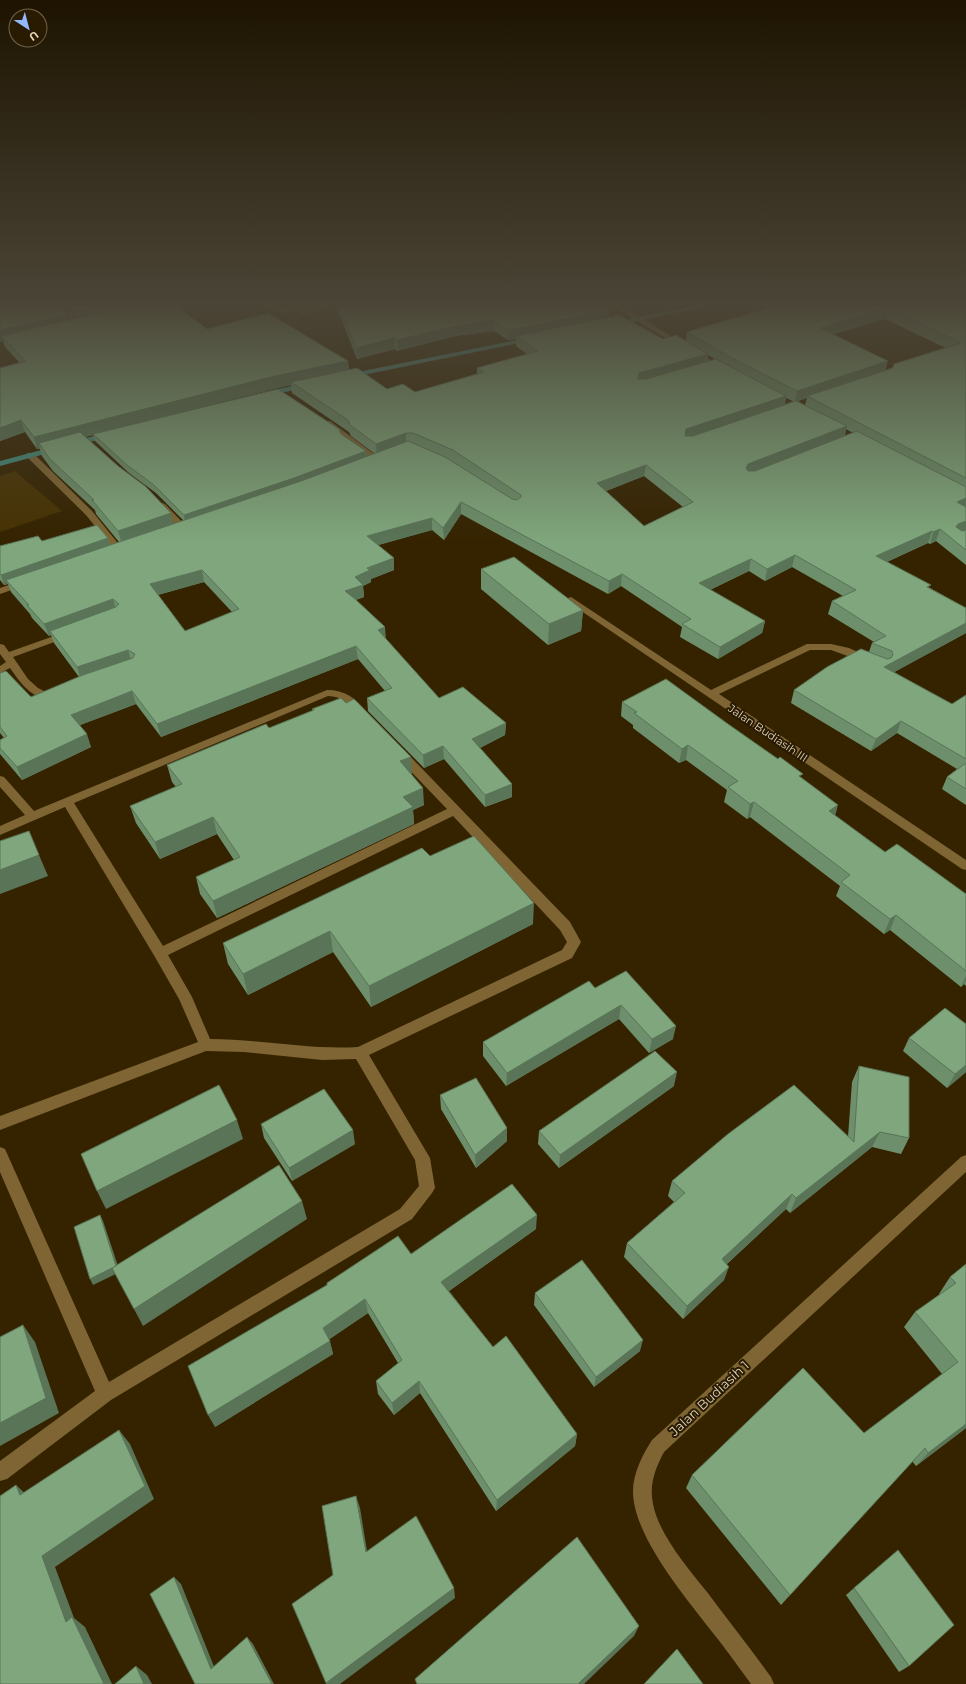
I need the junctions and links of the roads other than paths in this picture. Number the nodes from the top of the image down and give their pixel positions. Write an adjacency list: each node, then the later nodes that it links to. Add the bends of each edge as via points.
1 (308, 385): 2 (main road)
2 (280, 391): 3 (main road); 4 (street)
3 (258, 396)
4 (289, 396)
5 (321, 418): 8 (street)
6 (114, 432): 7 (main road, via 89,442)
7 (30, 455): 9 (main road); 12 (street, via 89,513)
8 (375, 460)
9 (0, 464)
10 (157, 502): 11 (street)
11 (183, 528)
12 (117, 549)
13 (29, 581): 14 (street)
14 (0, 591)
15 (571, 600): 22 (street, Jalan Budiasih III)
16 (80, 630): 18 (street)
17 (0, 648): 18 (street)
18 (10, 659): 20 (street); 21 (street, via 32,690 46,696)
19 (876, 664): 22 (street, via 840,648 824,645 807,647)
20 (0, 670)
21 (62, 692)
22 (711, 694): 30 (street, Jalan Budiasih III)
23 (367, 719): 26 (street, via 345,696 327,693)
24 (389, 742): 27 (street)
25 (0, 780): 28 (street)
26 (67, 801): 28 (street); 31 (street)
27 (456, 810): 31 (street); 33 (street, via 565,926 574,942 567,954)
28 (32, 816): 29 (street)
29 (0, 831)
30 (966, 866)
31 (160, 953): 32 (street, via 185,997)
32 (206, 1045): 33 (street, via 228,1044 338,1055); 34 (street)
33 (360, 1053): 37 (street, via 422,1158 427,1188 406,1214)
34 (0, 1123)
35 (0, 1154): 37 (street)
36 (966, 1162): 39 (street, Jalan Budiasih 1, via 658,1446 651,1457 642,1492 646,1514 671,1560)
37 (105, 1394): 38 (street)
38 (0, 1472)
39 (764, 1684)

